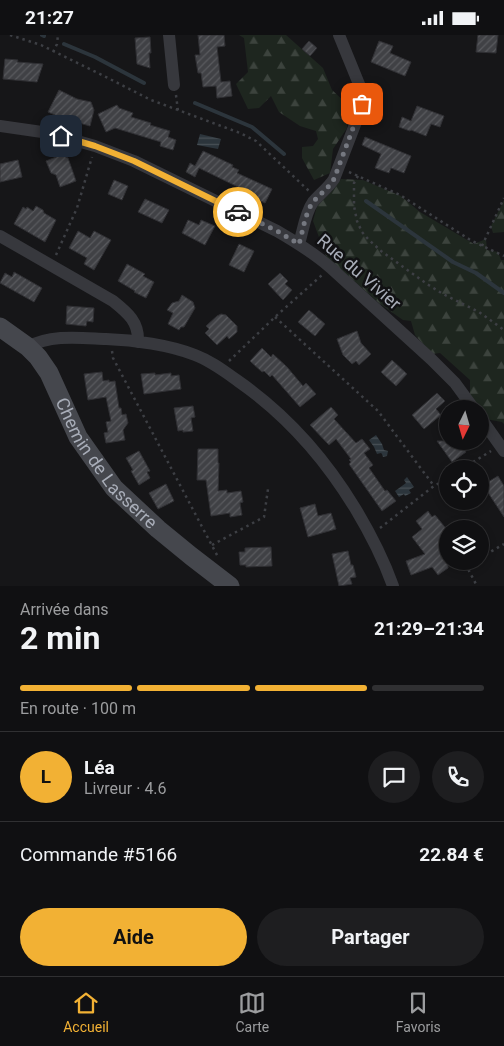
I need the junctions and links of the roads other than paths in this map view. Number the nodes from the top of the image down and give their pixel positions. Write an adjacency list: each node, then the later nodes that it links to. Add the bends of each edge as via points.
1 (169, 35): 3 (street)
2 (339, 35): 6 (street, via 361,89 362,104 334,179 312,203)
3 (174, 85)
4 (0, 126): 6 (street, Rue du Vivier, via 49,133 134,161)
5 (0, 236): 8 (street, via 120,306 135,324)
6 (299, 244): 10 (street, Rue du Vivier, via 331,268 431,359)
7 (0, 327): 9 (street, Chemin de Lasserre)
8 (138, 342): 9 (street, via 76,337 52,339); 14 (street, via 182,351 206,360 269,404 337,479 382,557)
9 (28, 347): 13 (street, Chemin de Lasserre, via 49,373 78,437 114,488 190,556)
10 (467, 400)
11 (489, 430): 12 (street)
12 (502, 448)
13 (226, 582)
14 (393, 586)

